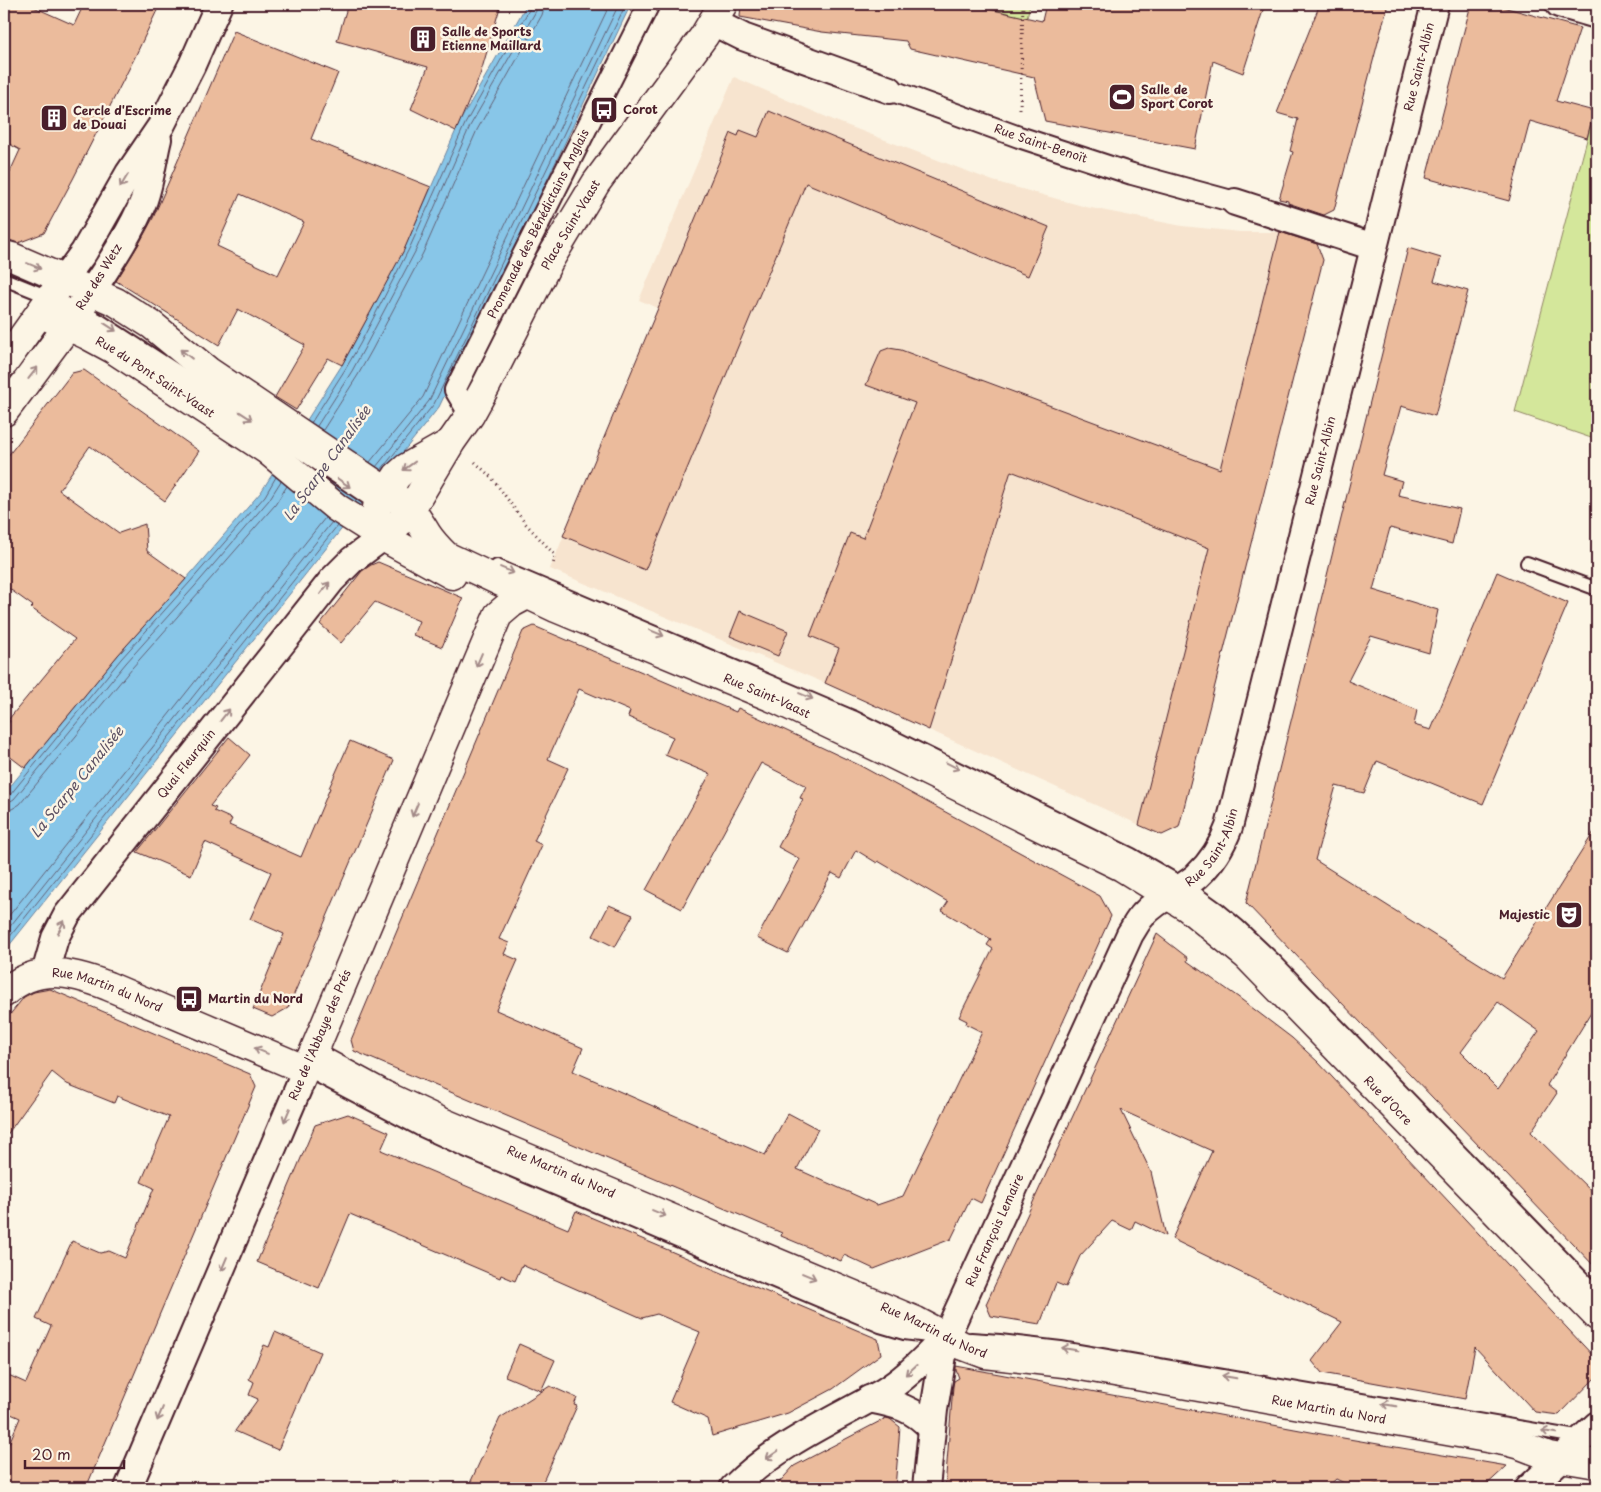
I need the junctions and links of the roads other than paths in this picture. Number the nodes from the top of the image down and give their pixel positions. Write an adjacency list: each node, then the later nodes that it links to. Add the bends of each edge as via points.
1 (219, 4): 8 (street, Rue des Wetz)
2 (649, 4): 17 (street, Promenade des Bénédictains Anglais, via 455,390)
3 (1435, 4): 10 (street, Rue Saint-Albin)
4 (1559, 4): 6 (street)
5 (718, 13): 7 (street, Rue Saint-Benoït, via 743,37); 17 (street, Place Saint-Vaast, via 596,183 549,261)
6 (1597, 15)
7 (890, 90): 9 (street, Rue Saint-Benoït, via 1132,174)
8 (161, 126): 13 (street, Rue des Wetz, one-way to 13, via 129,173 84,252); 14 (street, Rue des Wetz, via 143,201 108,266)
9 (1235, 202): 10 (street, Rue Saint-Benoït)
10 (1374, 247): 24 (street, Rue Saint-Albin, via 1229,827 1218,852 1196,877)
11 (4, 255): 13 (street, one-way to 13, via 12,257)
12 (4, 279): 13 (lane)
13 (52, 297): 14 (street, Rue du Pont Saint-Vaast); 14 (street); 15 (street, Rue des Wetz)
14 (80, 309): 16 (street, Rue des Wetz, one-way to 14); 18 (street, Rue du Pont Saint-Vaast, one-way to 18, via 113,349); 18 (street, Rue du Pont Saint-Vaast, via 116,302 138,316 208,371)
15 (4, 363)
16 (4, 412)
17 (470, 415): 19 (street, Place Saint-Vaast, via 451,442)
18 (275, 436): 19 (street); 19 (street, via 325,499)
19 (386, 513): 22 (street, Rue Saint-Vaast, via 446,556); 23 (street, via 488,595); 24 (lane, one-way to 24, via 480,558 853,717 1132,855); 25 (street, Quai Fleurquin, one-way to 19, via 55,938 67,915 332,580 358,555)
20 (1527, 563): 21 (lane)
21 (1597, 589)
22 (527, 594): 23 (street, Rue de l'Abbaye des Prés); 24 (street, Rue Saint-Vaast, via 778,700 1122,867)
23 (498, 615): 27 (street, Rue de l'Abbaye des Prés, one-way to 27)
24 (1177, 890): 28 (lane, via 1238,926 1274,960); 29 (street, Rue d'Ocre, via 1246,956); 30 (street, Rue François Lemaire, via 1143,914 1130,934)
25 (45, 973): 26 (street, via 26,978); 27 (street, Rue Martin du Nord, one-way to 25, via 96,981)
26 (4, 994)
27 (309, 1063): 30 (street, Rue Martin du Nord, via 916,1321); 36 (street, Rue de l'Abbaye des Prés, one-way to 36)
28 (1597, 1293)
29 (1597, 1316)
30 (946, 1337): 31 (street, Rue François Lemaire, one-way to 31, via 895,1384); 32 (street); 33 (lane, one-way to 30, via 1061,1348); 34 (street, Rue Martin du Nord, via 985,1354 1064,1363 1509,1442)
31 (869, 1399): 32 (street, via 892,1403 914,1412); 37 (street, Rue François Lemaire, one-way to 37, via 777,1452)
32 (932, 1429): 38 (street)
33 (1593, 1434): 34 (street)
34 (1562, 1459): 35 (street, Rue Martin du Nord); 39 (street)
35 (1597, 1464)
36 (128, 1488)
37 (733, 1488)
38 (926, 1488)
39 (1529, 1488)

